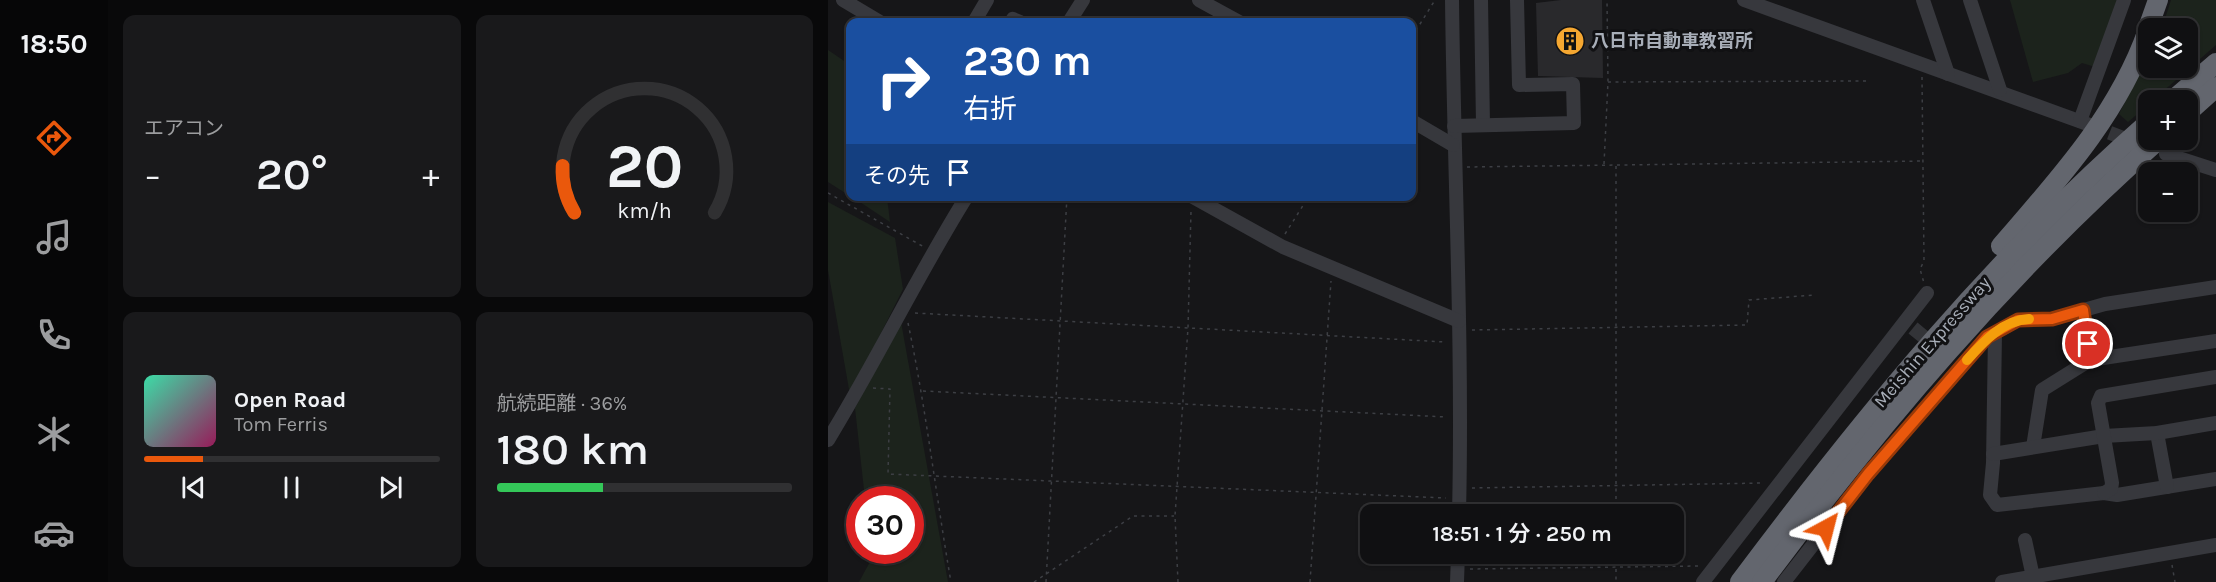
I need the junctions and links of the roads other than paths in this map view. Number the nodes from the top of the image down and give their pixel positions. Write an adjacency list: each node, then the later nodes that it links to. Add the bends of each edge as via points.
1 (843, 0): 13 (street)
2 (987, 0): 14 (street)
3 (1083, 0): 15 (street)
4 (1199, 0): 16 (street)
5 (1452, 0): 27 (street)
6 (1480, 0): 26 (street)
7 (1516, 0): 26 (street, via 1519,85 1574,84 1574,123)
8 (1744, 0): 20 (street)
9 (1923, 0): 20 (street)
10 (1970, 0): 22 (street)
11 (2124, 0): 22 (street, via 2085,123)
12 (2158, 0): 17 (highway)
13 (873, 18)
14 (976, 18)
15 (1072, 18)
16 (1232, 18)
17 (2152, 18)
18 (2138, 51): 49 (highway, via 2115,102 2080,155 1982,268)
19 (2216, 63): 23 (highway)
20 (1948, 74): 22 (street)
21 (2216, 87): 24 (highway)
22 (2000, 90)
23 (2185, 90)
24 (2198, 103)
25 (1416, 123): 29 (street)
26 (1483, 125): 27 (street)
27 (1454, 126): 29 (street)
28 (2138, 132): 49 (highway, Meishin Expressway, via 2062,202 1970,297)
29 (1454, 145): 38 (street)
30 (2158, 150): 59 (highway, Meishin Expressway, via 2037,254 1945,352 1849,467)
31 (2169, 150): 32 (street)
32 (2216, 170)
33 (964, 201): 46 (street)
34 (1198, 201): 38 (street, via 1278,245)
35 (2216, 287): 37 (street)
36 (1927, 293): 57 (street, via 1909,325)
37 (2083, 310): 39 (street, via 2052,319 2018,320); 41 (street)
38 (1459, 331): 53 (street)
39 (1995, 333): 48 (street); 60 (street, via 1957,363)
40 (2216, 341): 41 (street)
41 (2090, 360): 47 (street, via 2042,390)
42 (2216, 377): 45 (street, via 2102,396 2098,404)
43 (2216, 423): 44 (street)
44 (2157, 433): 45 (street); 51 (street)
45 (2104, 436): 47 (street); 52 (street, via 2112,483)
46 (828, 440)
47 (2033, 447): 48 (street)
48 (1994, 454): 52 (street, via 1990,495 1997,505)
49 (1835, 456): 58 (highway, Meishin Expressway)
50 (2216, 479): 51 (street)
51 (2167, 487): 52 (street, via 2117,495)
52 (2104, 493)
53 (1459, 504)
54 (2025, 540): 56 (street)
55 (2216, 545): 56 (street)
56 (2033, 577): 61 (street)
57 (1704, 582)
58 (1740, 582)
59 (1762, 582)
60 (1784, 582)
61 (2002, 582)

